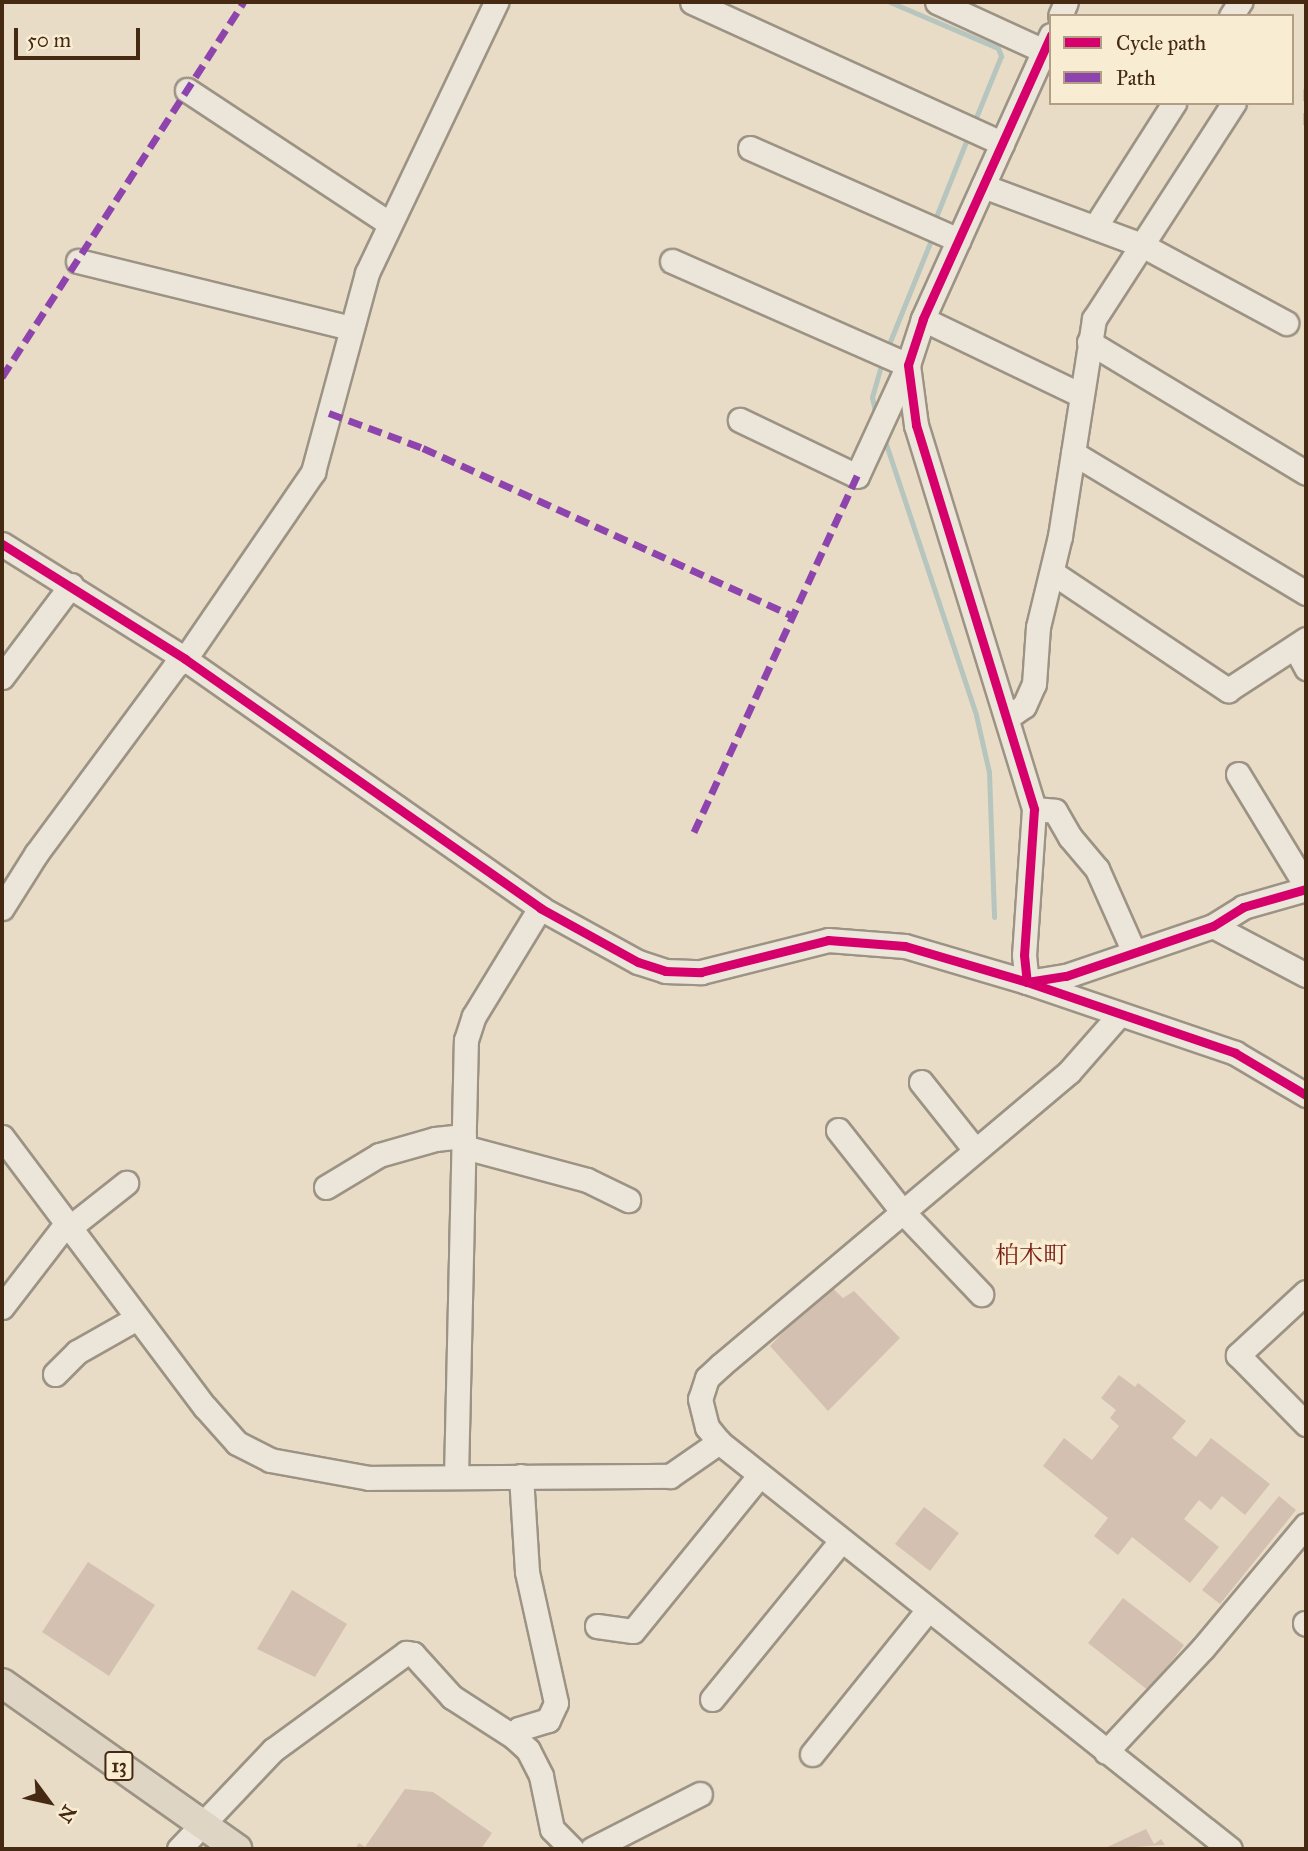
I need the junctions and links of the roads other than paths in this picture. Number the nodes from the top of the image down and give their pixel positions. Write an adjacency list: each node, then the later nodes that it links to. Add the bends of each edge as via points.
1 (496, 2): 11 (street)
2 (692, 2): 8 (street)
3 (937, 2): 4 (street)
4 (1047, 43): 8 (street)
5 (187, 90): 11 (street)
6 (1173, 105): 12 (street)
7 (1233, 105): 14 (street)
8 (1002, 143): 10 (street)
9 (750, 148): 13 (street)
10 (983, 186): 12 (street); 13 (street)
11 (389, 223): 19 (street, via 367,273)
12 (1095, 228): 14 (street)
13 (958, 240): 17 (street)
14 (1142, 245): 18 (street); 20 (street, via 1094,318)
15 (78, 261): 19 (street)
16 (672, 261): 21 (street)
17 (923, 319): 21 (street); 22 (street)
18 (1286, 323)
19 (351, 327): 31 (street, via 313,472)
20 (1089, 342): 22 (street); 25 (street)
21 (908, 365): 23 (street, via 857,476); 34 (street, via 916,425)
22 (1081, 395): 24 (street)
23 (740, 420)
24 (1073, 453): 27 (street); 29 (street)
25 (1306, 473)
26 (2, 544): 28 (street)
27 (1053, 573): 30 (street, via 1228,690); 34 (street, via 1038,627 1034,684 1024,706)
28 (71, 585): 31 (street); 33 (street)
29 (1306, 593)
30 (1301, 643): 32 (street)
31 (185, 659): 38 (street, via 44,843); 39 (street)
32 (1306, 668)
33 (2, 677)
34 (1008, 717): 36 (street)
35 (1238, 774): 37 (street)
36 (1034, 810): 41 (street, via 1055,811 1097,869); 43 (street, via 1024,955)
37 (1306, 888): 40 (street, via 1243,907)
38 (2, 908)
39 (540, 908): 43 (street, via 602,946 665,971 701,972 828,940 862,941 905,946); 49 (street, via 474,1016 466,1040)
40 (1213, 926): 41 (street); 42 (street)
41 (1133, 950): 43 (street, via 1066,976)
42 (1306, 975)
43 (1027, 982): 44 (street)
44 (1119, 1015): 46 (street, via 1236,1053); 50 (street, via 1069,1072)
45 (921, 1082): 50 (street)
46 (1306, 1095)
47 (838, 1130): 54 (street)
48 (2, 1138): 55 (street)
49 (464, 1142): 52 (street, via 388,1152); 53 (street, via 587,1180); 65 (street)
50 (975, 1150): 54 (street)
51 (126, 1183): 55 (street)
52 (326, 1187)
53 (628, 1200)
54 (902, 1211): 57 (street); 62 (street, via 707,1378 700,1399 707,1427)
55 (67, 1226): 58 (street); 59 (street)
56 (1306, 1292): 61 (street, via 1238,1354)
57 (981, 1294)
58 (2, 1307)
59 (137, 1318): 60 (street, via 77,1352); 65 (street, via 237,1443 270,1460 369,1478)
60 (55, 1374)
61 (1306, 1424)
62 (719, 1442): 63 (street); 64 (street, via 670,1476)
63 (760, 1475): 67 (street); 69 (street, via 633,1631)
64 (522, 1476): 65 (street); 72 (street, via 527,1572 556,1703 548,1720 519,1729)
65 (456, 1477)
66 (1306, 1525): 73 (street, via 1203,1648)
67 (841, 1541): 68 (street); 71 (street)
68 (927, 1611): 73 (street); 74 (street)
69 (597, 1626)
70 (2, 1683): 76 (main road, 13)
71 (712, 1699)
72 (513, 1737): 76 (street, via 452,1696 414,1654 406,1653 273,1750); 79 (street, via 528,1751 541,1776 552,1829)
73 (1107, 1752): 81 (street)
74 (812, 1754)
75 (700, 1794): 80 (street)
76 (203, 1826): 77 (street); 78 (main road, 13)
77 (179, 1849)
78 (237, 1849)
79 (572, 1849)
80 (592, 1849)
81 (1230, 1849)

